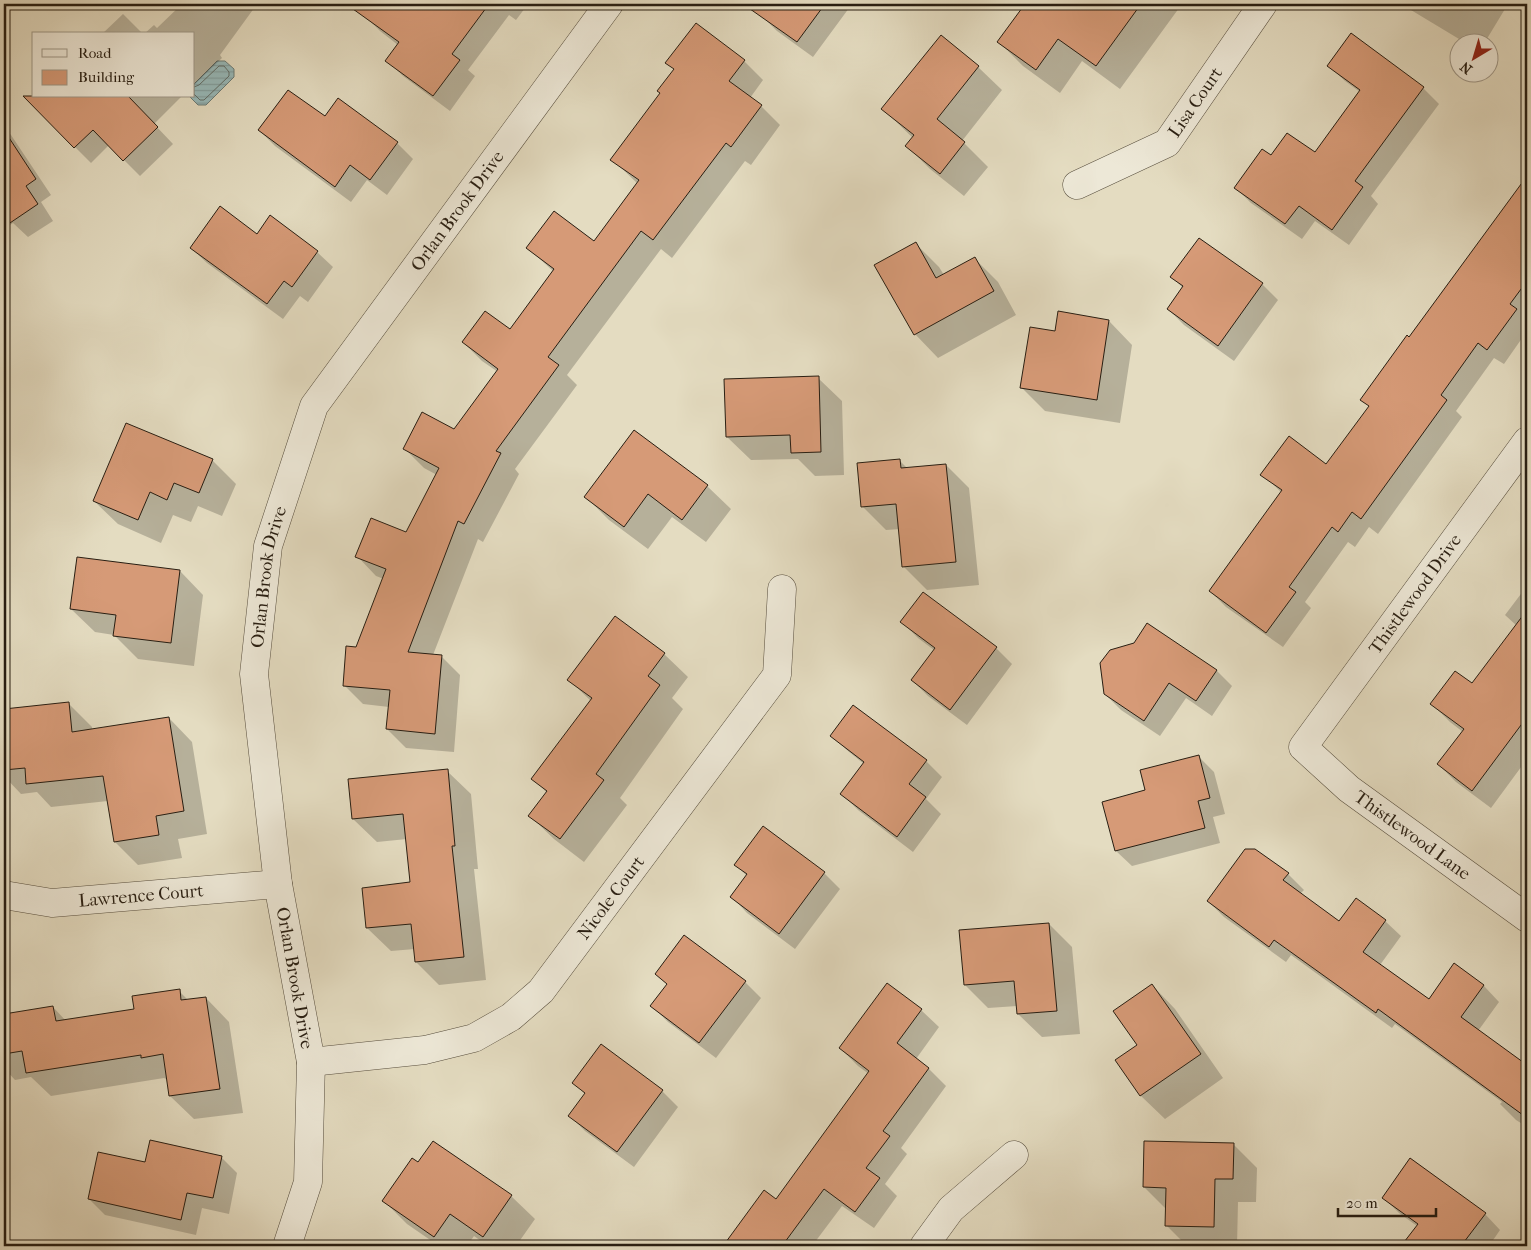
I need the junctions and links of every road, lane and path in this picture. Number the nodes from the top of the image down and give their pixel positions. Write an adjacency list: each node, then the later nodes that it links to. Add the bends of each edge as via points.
1 (609, 4): 7 (street, Orlan Brook Drive, via 314,406 268,546 254,674)
2 (1263, 4): 3 (street, Lisa Court, via 1166,143)
3 (1077, 185)
4 (1527, 441): 6 (street, Thistlewood Drive)
5 (782, 589): 10 (street, Nicole Court, via 777,675 541,990 511,1017 474,1038 425,1050)
6 (1303, 747): 9 (street, Thistlewood Lane, via 1349,789)
7 (278, 884): 8 (street, Lawrence Court, via 52,903); 10 (street, Orlan Brook Drive)
8 (4, 895)
9 (1527, 918)
10 (311, 1062): 12 (street, Orlan Brook Drive, via 308,1182)
11 (1014, 1155): 13 (street, via 951,1209)
12 (287, 1246)
13 (924, 1246)

